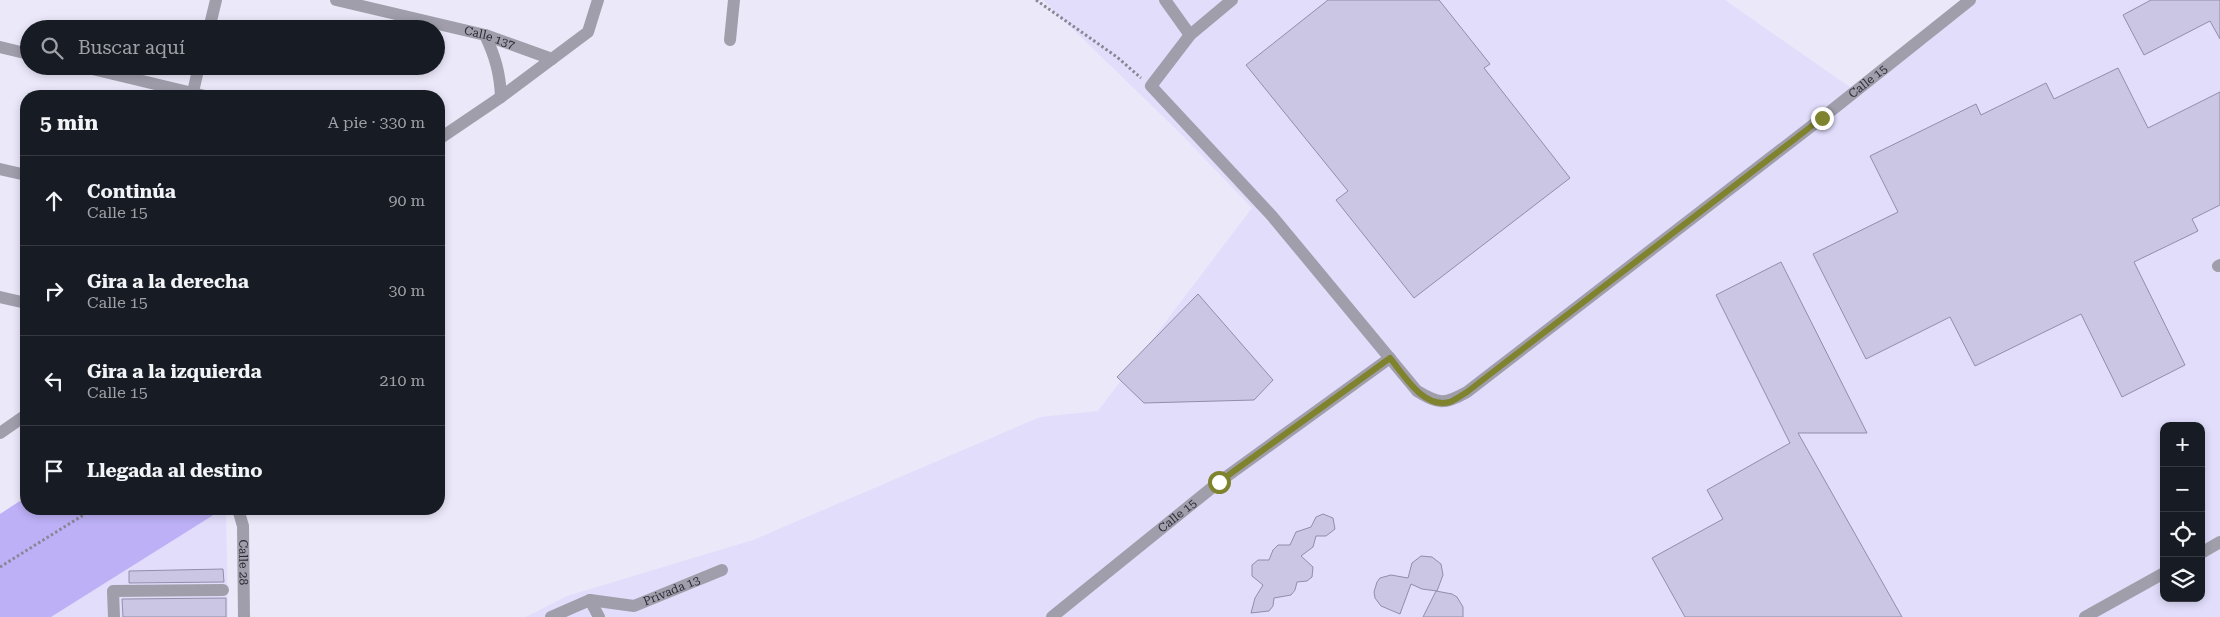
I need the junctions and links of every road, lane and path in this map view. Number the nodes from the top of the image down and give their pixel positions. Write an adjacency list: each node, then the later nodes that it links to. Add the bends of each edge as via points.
1 (216, 0): 9 (street)
2 (336, 0): 10 (street, Calle 137)
3 (598, 0): 17 (street, via 588,32)
4 (734, 0): 14 (street)
5 (1036, 0): 20 (path, via 1117,56)
6 (1165, 0): 13 (street)
7 (1232, 0): 13 (street)
8 (1970, 0): 29 (street, Calle 15, via 1467,392 1450,402 1434,402 1417,391)
9 (211, 20)
10 (421, 20)
11 (445, 26): 12 (street, Calle 137)
12 (485, 35): 17 (street, Calle 137); 23 (street, via 495,54)
13 (1190, 35): 20 (street)
14 (730, 40)
15 (0, 47): 16 (street)
16 (20, 52)
17 (552, 59): 23 (street)
18 (116, 75): 21 (street)
19 (198, 75): 22 (street)
20 (1151, 86): 29 (street, via 1272,216)
21 (176, 90)
22 (197, 90)
23 (501, 97): 24 (street)
24 (445, 134)
25 (0, 169): 26 (street)
26 (20, 174)
27 (0, 297): 28 (street)
28 (20, 302)
29 (1390, 358): 45 (street, Calle 15, via 1219,482)
30 (20, 418): 31 (street)
31 (4, 427)
32 (83, 515): 36 (path)
33 (239, 515): 42 (street, Calle 28)
34 (2220, 542): 35 (street)
35 (2205, 550)
36 (0, 567)
37 (722, 570): 40 (street, Privada 13, via 634,606)
38 (2160, 575): 46 (street)
39 (223, 590): 41 (street, via 113,592)
40 (590, 600): 43 (street); 44 (street)
41 (114, 617)
42 (244, 617)
43 (551, 617)
44 (599, 617)
45 (1052, 617)
46 (2085, 617)

